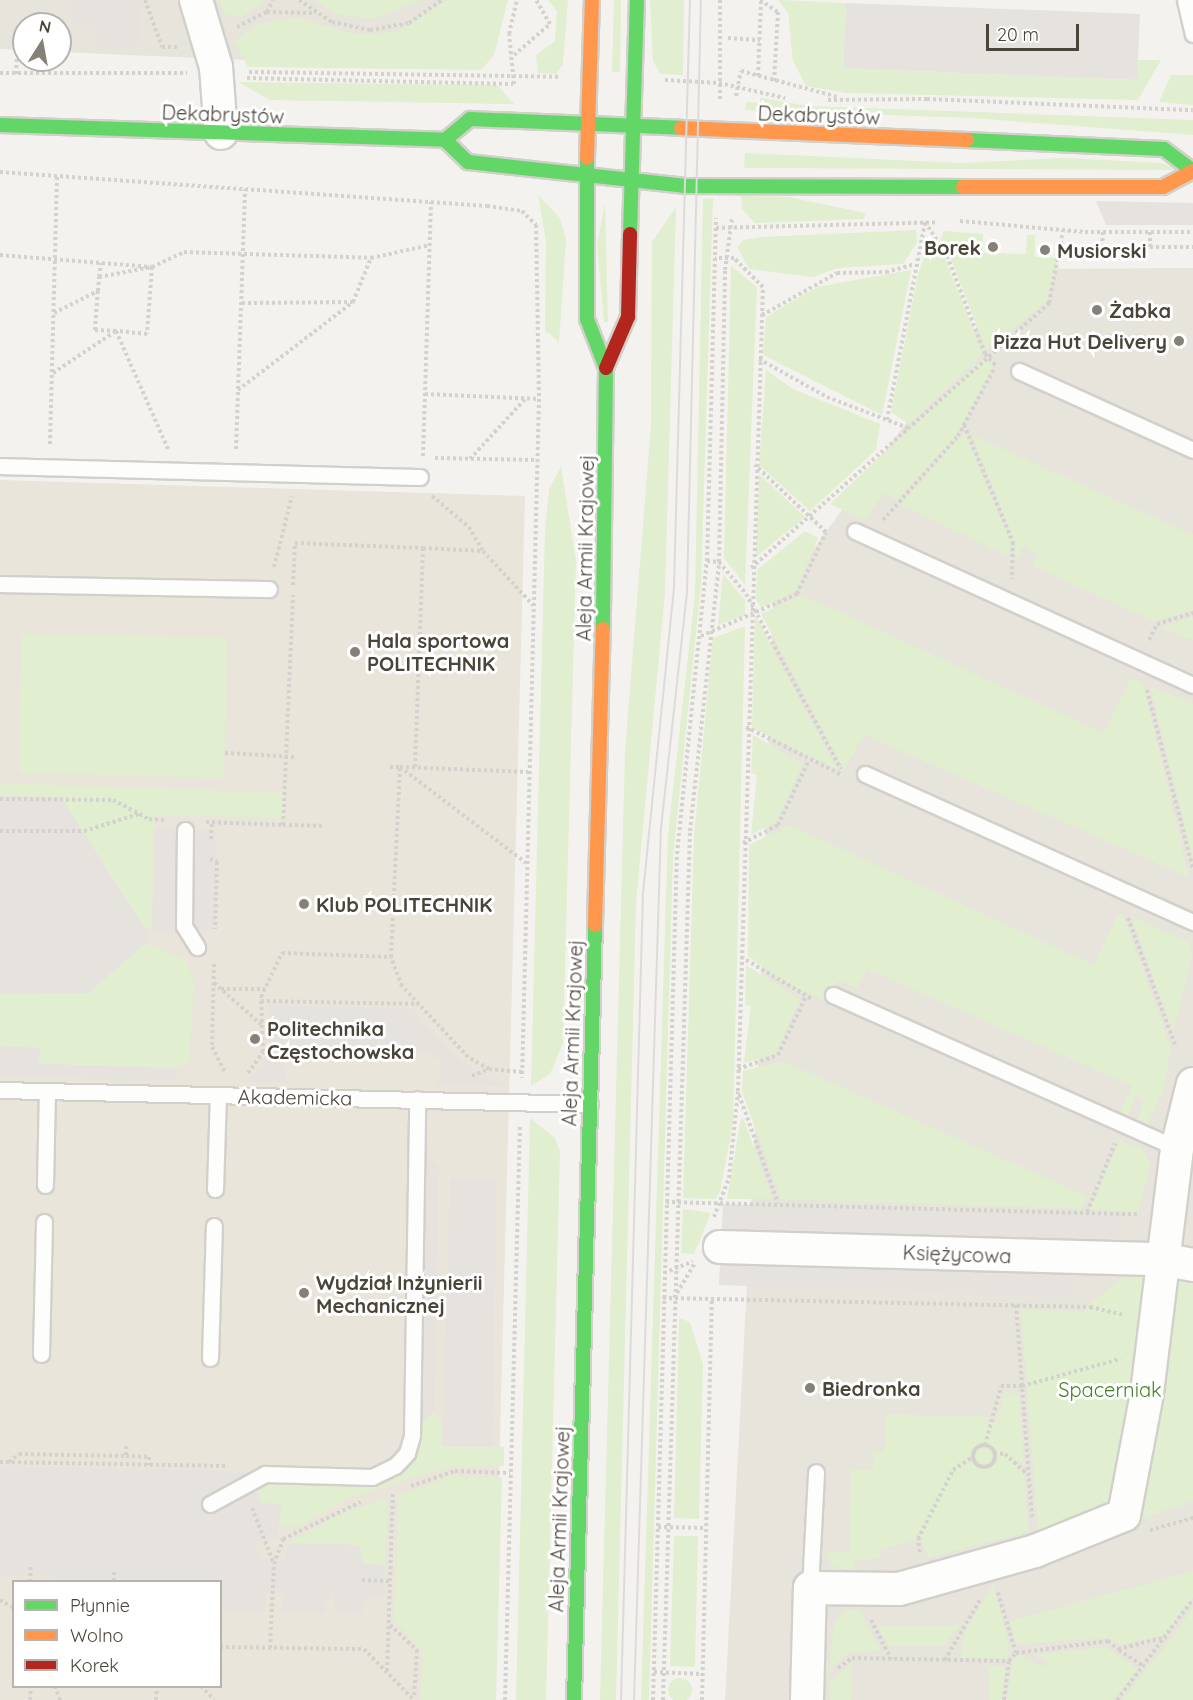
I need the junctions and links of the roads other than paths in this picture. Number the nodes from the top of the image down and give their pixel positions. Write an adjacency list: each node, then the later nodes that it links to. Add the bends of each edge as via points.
1 (196, 0): 9 (street, via 216,67)
2 (592, 0): 6 (main road, Aleja Armii Krajowej)
3 (637, 0): 8 (main road, Aleja Armii Krajowej)
4 (1185, 0): 5 (lane)
5 (1193, 34)
6 (587, 124): 8 (main road, Dekabrystów); 10 (main road, Dekabrystów, via 471,119); 12 (main road, Aleja Armii Krajowej)
7 (0, 125): 9 (main road, Dekabrystów)
8 (637, 126): 11 (main road, Dekabrystów, via 1164,149); 13 (main road, Aleja Armii Krajowej)
9 (220, 133): 10 (main road, Dekabrystów)
10 (445, 140): 12 (main road, Dekabrystów, via 468,162)
11 (1193, 171): 13 (main road, Dekabrystów, via 1163,187 697,186)
12 (584, 175): 13 (main road, Dekabrystów); 14 (main road, Aleja Armii Krajowej, via 586,318)
13 (636, 180): 14 (main road, Aleja Armii Krajowej, via 628,317)
14 (606, 368): 33 (main road, Aleja Armii Krajowej)
15 (1019, 371): 16 (lane)
16 (1193, 450)
17 (0, 466): 18 (lane)
18 (420, 477)
19 (862, 534): 22 (lane)
20 (0, 584): 21 (lane)
21 (269, 589)
22 (1193, 685)
23 (865, 774): 25 (lane)
24 (184, 824): 26 (lane, via 184,926)
25 (1193, 922)
26 (197, 947)
27 (833, 995): 34 (lane)
28 (1193, 1084): 34 (street)
29 (0, 1090): 30 (lane, Akademicka)
30 (47, 1091): 31 (lane, Akademicka); 35 (lane)
31 (218, 1095): 32 (lane, Akademicka); 36 (lane)
32 (417, 1099): 33 (lane, Akademicka); 45 (lane, via 412,1435 407,1453 395,1466 372,1477 265,1474)
33 (590, 1104): 48 (main road, Aleja Armii Krajowej)
34 (1177, 1148): 40 (street)
35 (45, 1185)
36 (215, 1189)
37 (44, 1222): 42 (lane)
38 (214, 1226): 43 (lane)
39 (711, 1240): 40 (street, Księżycowa)
40 (1160, 1259): 41 (street, Księżycowa); 46 (street, via 1156,1318 1124,1515 991,1571 899,1589)
41 (1193, 1265)
42 (41, 1354)
43 (210, 1358)
44 (816, 1472): 46 (lane)
45 (210, 1504)
46 (810, 1588): 47 (street)
47 (808, 1696)
48 (573, 1700)

